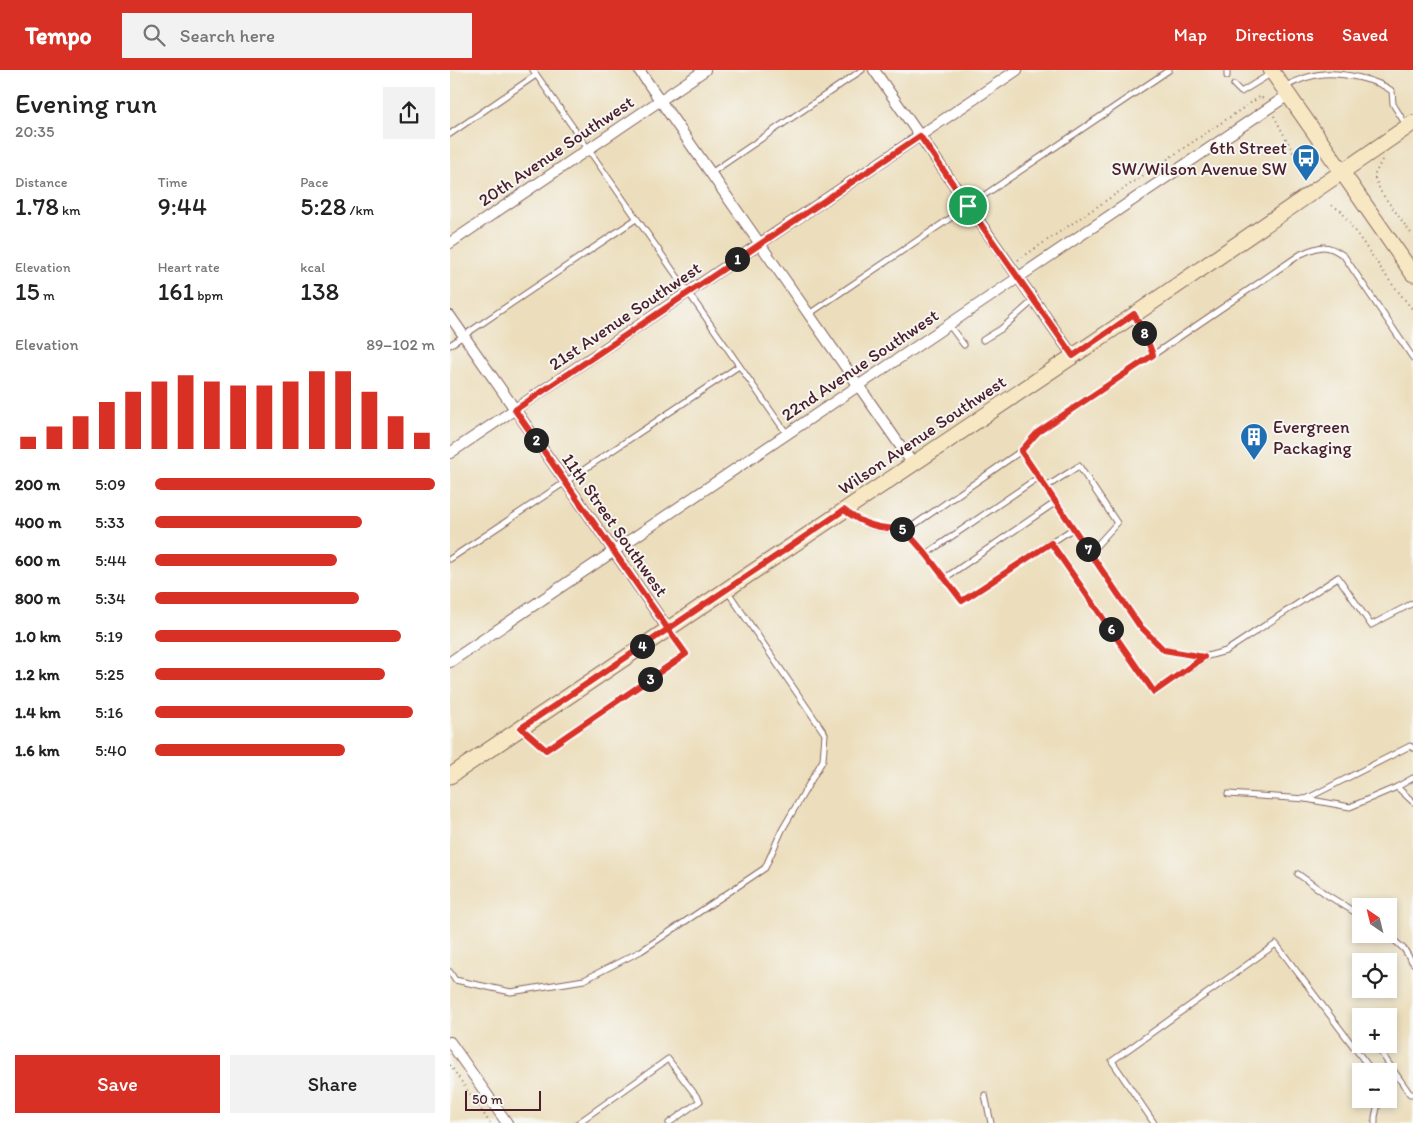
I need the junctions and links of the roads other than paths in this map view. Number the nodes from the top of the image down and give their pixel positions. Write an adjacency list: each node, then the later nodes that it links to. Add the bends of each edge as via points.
1 (533, 70): 9 (lane)
2 (639, 70): 12 (street)
3 (705, 70): 12 (street, 20th Avenue Southwest)
4 (862, 70): 18 (lane)
5 (874, 70): 15 (street)
6 (1017, 70): 15 (street, 21st Avenue Southwest)
7 (1169, 70): 19 (lane)
8 (1272, 71): 10 (lane, via 1241,92); 11 (main road)
9 (536, 75): 14 (lane); 16 (lane)
10 (1234, 84)
11 (1286, 91): 13 (lane, via 1299,79 1325,74 1357,77 1384,85 1392,92 1394,104); 17 (main road); 24 (street, 22nd Avenue Southwest)
12 (660, 100): 16 (street, 20th Avenue Southwest); 18 (street)
13 (1410, 125): 17 (main road, Wilson Avenue Southwest)
14 (450, 134)
15 (920, 136): 19 (street); 22 (street, 21st Avenue Southwest)
16 (588, 149): 20 (lane); 21 (street, 20th Avenue Southwest)
17 (1342, 172): 23 (main road); 28 (main road, Wilson Avenue Southwest)
18 (711, 173): 22 (street)
19 (968, 206): 24 (street); 27 (lane)
20 (636, 219): 25 (lane); 31 (lane)
21 (450, 242)
22 (760, 244): 25 (street, 21st Avenue Southwest); 27 (street)
23 (1413, 274)
24 (1019, 278): 26 (street); 30 (street, 22nd Avenue Southwest)
25 (688, 293): 38 (lane); 40 (street, 21st Avenue Southwest)
26 (1034, 300): 32 (lane); 36 (street)
27 (809, 314): 39 (street)
28 (1134, 314): 35 (lane); 36 (main road, Wilson Avenue Southwest)
29 (450, 316): 31 (street, 11th Street Southwest)
30 (950, 325): 34 (lane); 39 (street, 22nd Avenue Southwest)
31 (464, 336): 33 (lane); 40 (street, 11th Street Southwest)
32 (983, 340)
33 (450, 345)
34 (964, 345)
35 (1153, 355): 37 (lane, via 1301,254 1325,247 1344,256); 42 (lane, via 1038,432)
36 (1073, 356): 44 (main road, Wilson Avenue Southwest)
37 (1413, 358)
38 (739, 366): 41 (lane); 46 (lane)
39 (859, 386): 41 (street, 22nd Avenue Southwest); 44 (street)
40 (515, 410): 43 (street, 21st Avenue Southwest); 46 (street, 11th Street Southwest)
41 (787, 435): 53 (street, 22nd Avenue Southwest)
42 (1021, 451): 45 (lane); 51 (lane)
43 (450, 454)
44 (913, 464): 49 (main road, Wilson Avenue Southwest)
45 (1039, 477): 47 (lane); 55 (lane)
46 (565, 482): 53 (street, 11th Street Southwest); 56 (lane)
47 (1046, 487): 48 (lane); 54 (lane, via 1079,466 1118,523)
48 (1056, 502): 50 (lane); 57 (lane)
49 (844, 510): 51 (lane, via 854,519 883,529); 58 (main road, Wilson Avenue Southwest)
50 (1074, 528): 52 (lane); 54 (lane)
51 (904, 529): 55 (lane)
52 (1051, 543): 57 (lane, via 962,601); 61 (lane, via 1154,692)
53 (614, 551): 60 (street, 11th Street Southwest); 62 (street, 22nd Avenue Southwest)
54 (1090, 553): 61 (lane, via 1139,625 1155,642 1164,650)
55 (926, 554): 57 (lane)
56 (450, 559)
57 (945, 578)
58 (727, 589): 60 (main road, Wilson Avenue Southwest); 75 (lane, via 825,734 823,760 782,830 765,868 641,951 584,980 510,992 456,980)
59 (1413, 603): 61 (lane, via 1371,625 1338,577 1226,651)
60 (668, 629): 63 (main road, Wilson Avenue Southwest); 63 (lane, via 686,654 546,750)
61 (1204, 657)
62 (450, 662)
63 (521, 728): 65 (main road, Wilson Avenue Southwest)
64 (1413, 748): 69 (lane, via 1410,746)
65 (450, 776)
66 (1413, 778): 67 (lane)
67 (1397, 786): 69 (lane, via 1350,807); 70 (lane)
68 (1228, 794): 69 (lane)
69 (1306, 799)
70 (1413, 802)
71 (1298, 874): 72 (lane)
72 (1352, 910)
73 (1397, 942): 74 (lane)
74 (1413, 963)
75 (450, 972)
76 (450, 1042): 82 (street)
77 (1381, 1053): 79 (lane)
78 (1366, 1063): 86 (lane, via 1276,944 1112,1061)
79 (1413, 1094)
80 (985, 1095): 85 (lane)
81 (1377, 1108): 87 (lane)
82 (507, 1123)
83 (578, 1123): 84 (lane, via 668,1059 700,1101)
84 (670, 1123)
85 (991, 1123)
86 (1154, 1123)
87 (1375, 1123)

